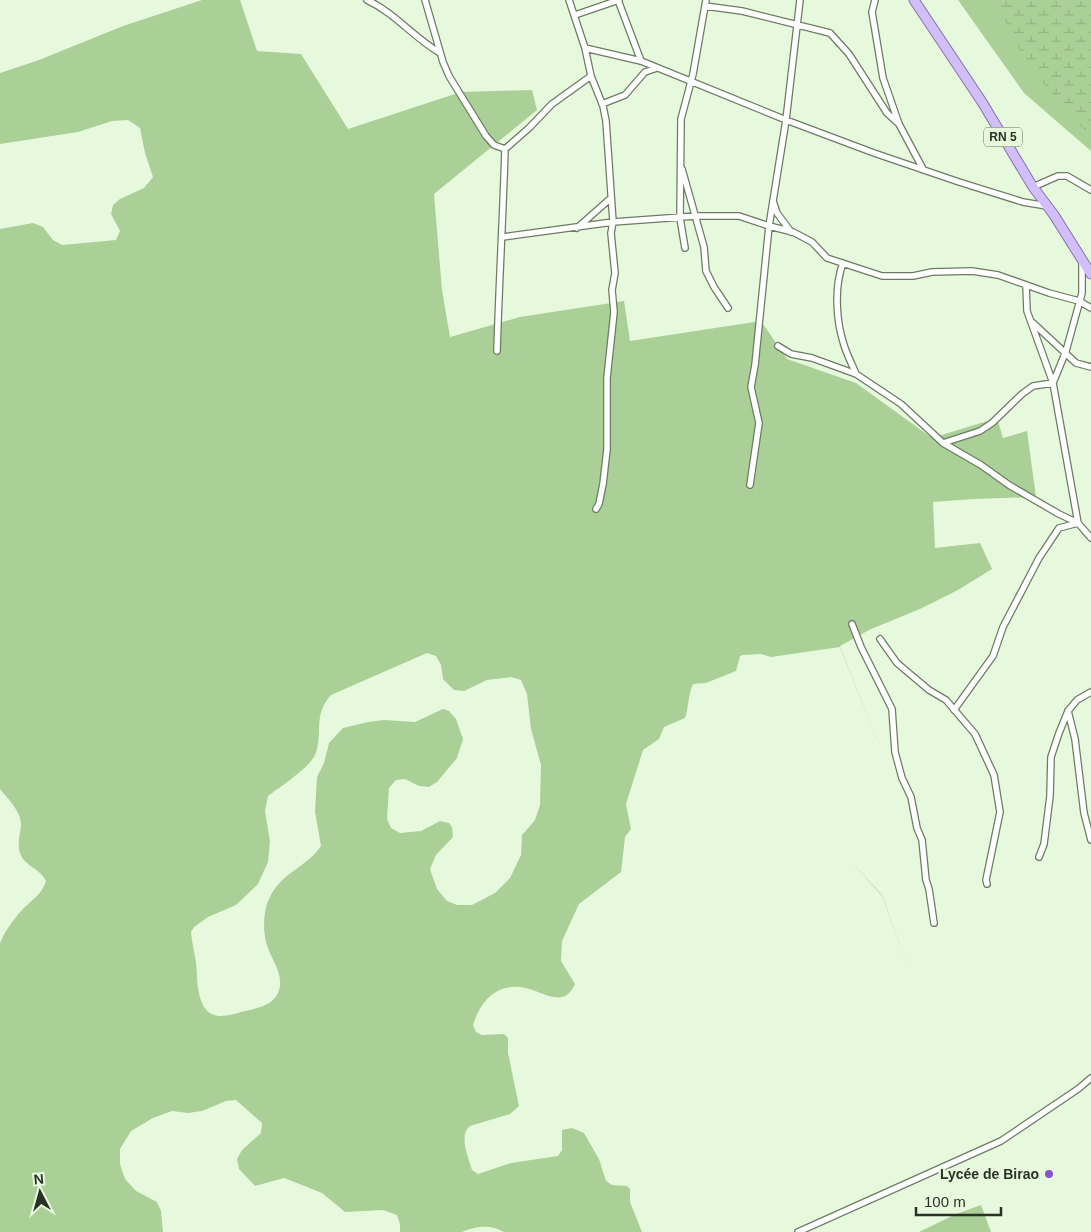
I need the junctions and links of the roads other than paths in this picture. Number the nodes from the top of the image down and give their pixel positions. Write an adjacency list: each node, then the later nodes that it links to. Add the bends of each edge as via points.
1 (367, 0): 12 (street, via 397,18)
2 (425, 0): 12 (street)
3 (569, 0): 9 (street)
4 (619, 0): 9 (street); 13 (street)
5 (800, 0): 10 (street)
6 (875, 0): 19 (street, via 872,12 883,78)
7 (914, 0): 23 (main road, RN 5, via 982,102)
8 (706, 3): 10 (street); 16 (street)
9 (575, 15): 11 (street)
10 (798, 25): 18 (street); 19 (street, via 834,36 887,113)
11 (585, 48): 13 (street); 15 (street)
12 (440, 53): 20 (street, via 465,105 494,145)
13 (641, 61): 14 (street)
14 (657, 68): 16 (street); 17 (street, via 645,72 626,95)
15 (591, 76): 17 (street); 20 (street, via 552,104)
16 (690, 82): 18 (street); 21 (street, via 681,119)
17 (602, 104): 25 (street)
18 (786, 120): 22 (street); 26 (street)
19 (899, 124): 22 (street)
20 (505, 149): 34 (street)
21 (680, 161): 28 (street); 29 (street)
22 (923, 169): 27 (street, via 1023,202)
23 (1033, 187): 24 (street, via 1058,176 1067,176); 27 (main road, RN 5)
24 (1091, 190)
25 (611, 198): 30 (street); 32 (street)
26 (773, 200): 31 (street); 33 (street, via 777,213)
27 (1047, 206): 36 (main road, RN 5)
28 (696, 216): 29 (street); 31 (street, via 739,216); 41 (street, via 706,271)
29 (680, 218): 30 (street); 35 (street)
30 (613, 222): 32 (street); 52 (street, via 614,312 607,378 607,449)
31 (769, 226): 33 (street); 51 (street, via 751,387 759,423)
32 (578, 228): 34 (street)
33 (791, 232): 37 (street, via 812,242 827,258)
34 (503, 237): 45 (street)
35 (686, 248)
36 (1082, 260): 38 (main road, RN 5); 40 (street)
37 (843, 263): 39 (street, via 882,276 972,271 998,275); 48 (street, via 837,305 843,344)
38 (1091, 274)
39 (1026, 285): 40 (street); 43 (street)
40 (1080, 301): 42 (street); 46 (street)
41 (728, 308)
42 (1091, 308)
43 (1031, 322): 46 (street); 49 (street)
44 (778, 346): 48 (street, via 791,354)
45 (497, 352)
46 (1065, 354): 47 (street, via 1076,363); 49 (street)
47 (1091, 367)
48 (856, 374): 50 (street, via 901,404)
49 (1053, 383): 50 (street, via 1033,386 980,430); 53 (street)
50 (942, 442): 53 (street, via 1039,503)
51 (750, 485)
52 (596, 509)
53 (1078, 523): 54 (street); 58 (street, via 1059,528 1047,545 1003,627 993,656)
54 (1091, 538)
55 (852, 624): 63 (street, via 860,647 892,709 896,752 922,840)
56 (880, 639): 58 (street, via 898,663 946,700)
57 (1091, 692): 59 (street, via 1077,700)
58 (954, 710): 62 (street, via 975,734 994,776 1000,812)
59 (1068, 711): 60 (street); 61 (street, via 1051,757 1050,796 1044,844)
60 (1091, 840)
61 (1039, 857)
62 (986, 884)
63 (934, 923)
64 (1091, 1078): 65 (street, via 1001,1141)
65 (798, 1232)

